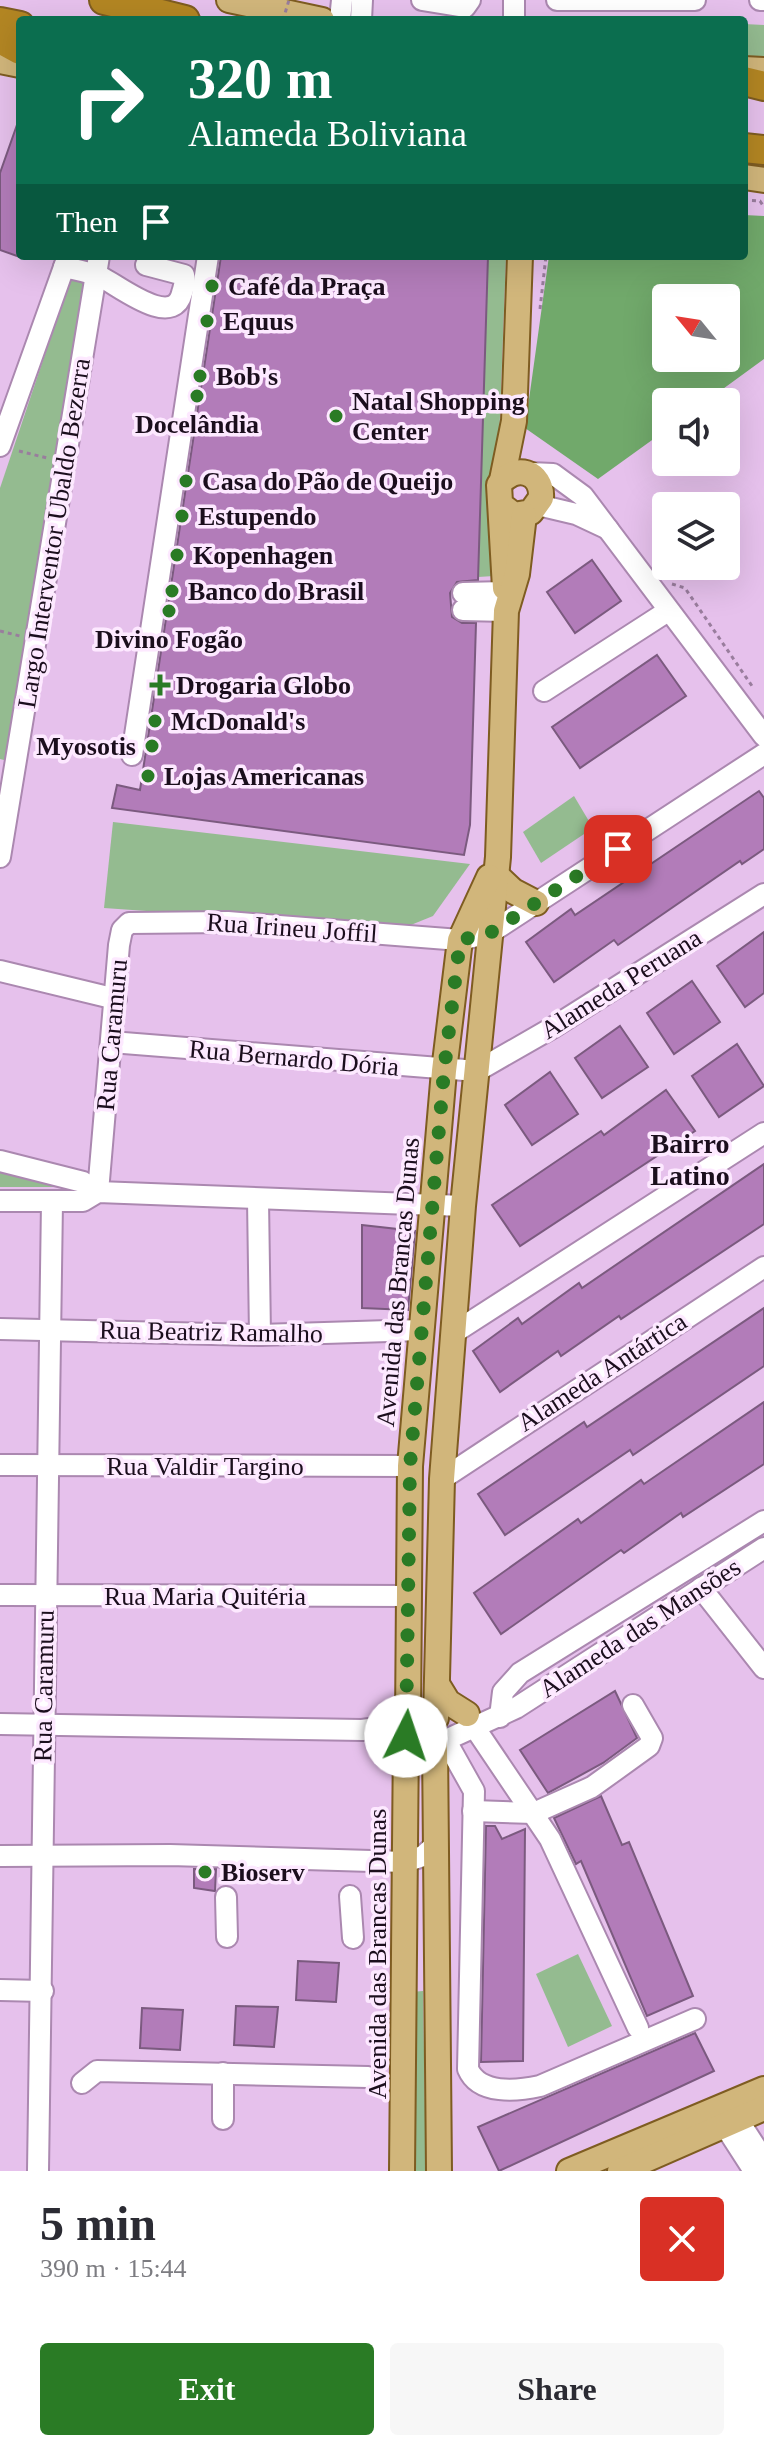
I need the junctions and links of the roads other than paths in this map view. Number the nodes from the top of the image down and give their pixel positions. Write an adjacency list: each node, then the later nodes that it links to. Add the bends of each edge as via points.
1 (104, 0): 8 (highway)
2 (229, 0): 9 (main road)
3 (422, 0): 4 (street, via 456,7 465,7)
4 (470, 0)
5 (557, 0): 7 (street)
6 (695, 0): 7 (street)
7 (651, 1)
8 (169, 16)
9 (303, 16)
10 (207, 260): 28 (street)
11 (520, 260): 16 (main road)
12 (146, 265): 14 (street, via 184,275 181,300 168,308 116,294)
13 (64, 266): 14 (street); 15 (street, Largo Interventor Ubaldo Bezerra)
14 (97, 272): 29 (street, Largo Interventor Ubaldo Bezerra)
15 (0, 446)
16 (517, 475): 17 (main road, via 498,491); 18 (main road, via 542,490); 19 (street, via 547,473 565,482)
17 (501, 505): 18 (main road, via 514,515); 21 (main road, Avenida das Brancas Dunas)
18 (531, 510): 19 (street, via 576,514); 21 (main road, Avenida das Brancas Dunas)
19 (608, 529): 22 (street)
20 (463, 602): 21 (street)
21 (506, 602): 31 (main road, Avenida das Brancas Dunas)
22 (668, 611): 23 (street); 25 (street)
23 (544, 691)
24 (758, 692): 25 (street)
25 (745, 708): 26 (street)
26 (764, 736)
27 (764, 754): 33 (street, Rua Irineu Joffil)
28 (132, 755)
29 (8, 770): 30 (street, Largo Interventor Ubaldo Bezerra)
30 (0, 857)
31 (497, 866): 33 (main road, via 513,891); 35 (main road, Avenida das Brancas Dunas); 36 (main road, Avenida das Brancas Dunas)
32 (764, 894): 41 (street, Alameda Peruana)
33 (536, 903): 35 (street, Rua Irineu Joffil)
34 (125, 927): 36 (street, Rua Irineu Joffil, via 137,920 228,922); 38 (street, Rua Caramuru)
35 (490, 933): 36 (street, Rua Irineu Joffil); 41 (main road, Avenida das Brancas Dunas)
36 (460, 940): 40 (main road, Avenida das Brancas Dunas)
37 (0, 971): 38 (street)
38 (116, 999): 39 (street, Rua Caramuru)
39 (111, 1042): 40 (street, Rua Bernardo Dória); 44 (street, Rua Caramuru)
40 (444, 1071): 41 (street, Rua Bernardo Dória); 48 (main road, Avenida das Brancas Dunas)
41 (477, 1071): 49 (main road, Avenida das Brancas Dunas)
42 (764, 1133): 54 (street)
43 (0, 1161): 44 (street, via 83,1182)
44 (98, 1192): 45 (street); 47 (street, via 83,1201)
45 (258, 1200): 48 (street); 55 (street)
46 (0, 1201): 47 (street)
47 (52, 1202): 52 (street, Rua Caramuru)
48 (433, 1203): 49 (street); 53 (main road, Avenida das Brancas Dunas)
49 (463, 1206): 54 (main road, Avenida das Brancas Dunas)
50 (764, 1267): 59 (street, Alameda Antártica)
51 (0, 1329): 52 (street, Rua Beatriz Ramalho)
52 (49, 1329): 55 (street, Rua Beatriz Ramalho); 57 (street, Rua Caramuru)
53 (421, 1330): 55 (street, Rua Beatriz Ramalho); 58 (main road, Avenida das Brancas Dunas)
54 (452, 1334): 59 (main road, Avenida das Brancas Dunas)
55 (260, 1335)
56 (0, 1465): 57 (street, Rua Valdir Targino)
57 (48, 1466): 58 (street, Rua Valdir Targino); 64 (street, Rua Caramuru)
58 (410, 1466): 65 (main road, Avenida das Brancas Dunas)
59 (442, 1479): 67 (main road, Avenida das Brancas Dunas)
60 (764, 1521): 69 (street, via 520,1673 506,1687)
61 (764, 1548): 62 (street, Alameda das Mansões)
62 (701, 1588): 66 (street); 69 (street, Alameda das Mansões)
63 (0, 1595): 64 (street, Rua Maria Quitéria)
64 (45, 1596): 65 (street, Rua Maria Quitéria); 72 (street, Rua Caramuru)
65 (410, 1596): 73 (main road, Avenida das Brancas Dunas)
66 (764, 1668)
67 (437, 1684): 70 (main road, via 448,1702); 74 (main road, Avenida das Brancas Dunas)
68 (633, 1705): 78 (street, via 652,1738 646,1750 592,1787)
69 (505, 1712): 70 (street, Alameda das Mansões)
70 (471, 1721): 74 (street, Alameda das Mansões); 75 (street)
71 (0, 1724): 72 (street)
72 (42, 1725): 73 (street); 81 (street, Rua Caramuru)
73 (407, 1730): 74 (main road, via 421,1714); 82 (main road, Avenida das Brancas Dunas)
74 (438, 1733): 76 (street); 79 (main road, Avenida das Brancas Dunas)
75 (494, 1757): 76 (street); 78 (street)
76 (465, 1775): 77 (street, via 474,1791)
77 (473, 1811): 78 (street); 91 (street, via 468,2069 472,2078 487,2087 540,2086)
78 (534, 1813): 92 (street, via 571,1879)
79 (435, 1845): 82 (street); 88 (main road, Avenida das Brancas Dunas)
80 (0, 1856): 81 (street)
81 (41, 1857): 82 (street); 90 (street, Rua Caramuru)
82 (405, 1862): 87 (main road, Avenida das Brancas Dunas)
83 (350, 1896): 86 (street)
84 (226, 1897): 85 (street)
85 (227, 1937)
86 (353, 1938)
87 (405, 1981): 88 (main road); 102 (main road, Avenida das Brancas Dunas)
88 (435, 1983): 103 (main road, Avenida das Brancas Dunas)
89 (0, 1990): 90 (street)
90 (43, 1991): 101 (street, Rua Caramuru)
91 (695, 2019)
92 (638, 2028)
93 (223, 2073): 94 (street); 95 (street, via 97,2071); 98 (street)
94 (368, 2077)
95 (82, 2083)
96 (764, 2089): 104 (main road)
97 (764, 2108): 99 (main road)
98 (223, 2119)
99 (732, 2123): 100 (street); 105 (main road); 106 (street)
100 (764, 2160)
101 (38, 2171)
102 (402, 2171)
103 (439, 2171)
104 (569, 2171)
105 (620, 2171)
106 (754, 2171)

